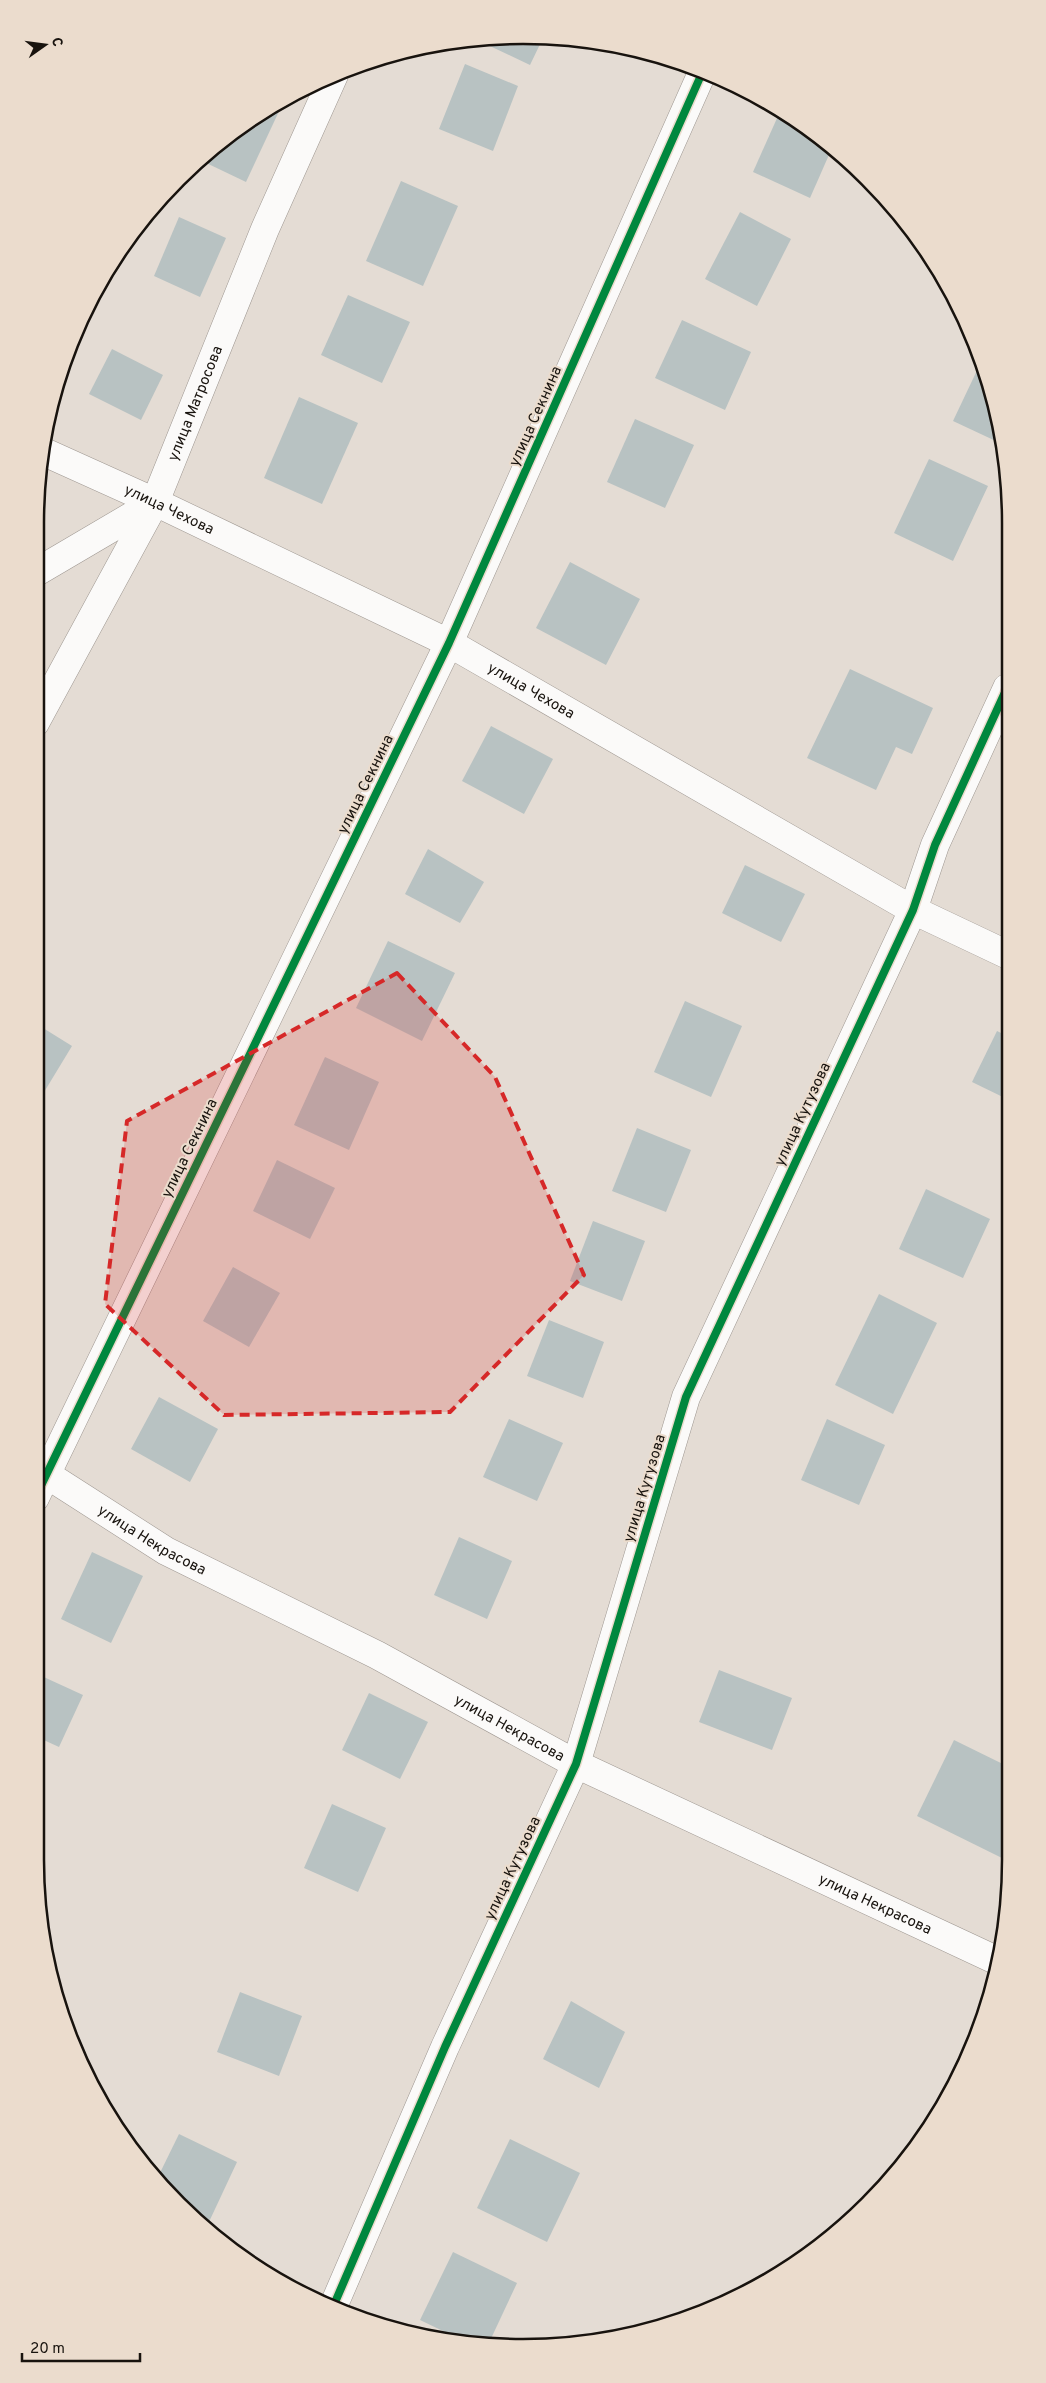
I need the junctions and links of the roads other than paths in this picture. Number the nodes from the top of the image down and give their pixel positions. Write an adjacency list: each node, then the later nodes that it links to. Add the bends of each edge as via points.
1 (700, 78): 6 (street, улица Секнина)
2 (330, 85): 4 (street, улица Матросова, via 265,229)
3 (49, 455): 4 (street, улица Чехова)
4 (155, 502): 5 (street); 6 (street, улица Чехова); 8 (street, улица Матросова)
5 (44, 568)
6 (449, 643): 9 (street, улица Чехова); 11 (street, улица Секнина)
7 (1002, 701): 9 (street, улица Кутузова, via 935,845)
8 (44, 706)
9 (913, 910): 10 (street, улица Чехова); 13 (street, улица Кутузова, via 686,1397)
10 (1002, 952)
11 (44, 1464)
12 (44, 1472): 13 (street, улица Некрасова, via 166,1551 377,1655)
13 (576, 1764): 14 (street, улица Некрасова); 15 (street, улица Кутузова, via 445,2047)
14 (992, 1958)
15 (336, 2301)

